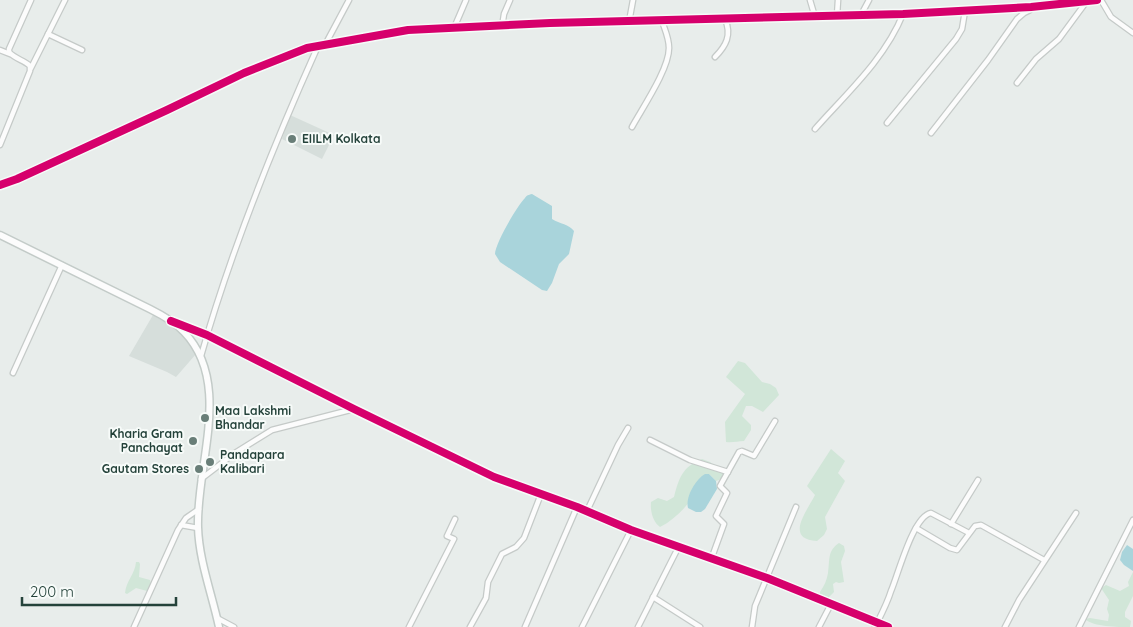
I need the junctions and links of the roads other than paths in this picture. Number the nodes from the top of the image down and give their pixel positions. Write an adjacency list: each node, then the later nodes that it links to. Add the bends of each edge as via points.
1 (31, 0): 30 (street, via 10,46)
2 (66, 0): 25 (street)
3 (349, 0): 26 (street)
4 (466, 0): 23 (street)
5 (510, 0): 22 (street)
6 (633, 0): 21 (street)
7 (810, 0): 18 (street)
8 (838, 0): 17 (street)
9 (869, 0): 16 (street)
10 (1096, 0): 12 (street)
11 (1101, 0): 24 (street, via 1111,17)
12 (1087, 1): 13 (street); 33 (street, via 1059,39 1036,59)
13 (1031, 6): 14 (street); 37 (street, via 1017,19)
14 (965, 11): 15 (street); 34 (street, via 962,29 956,39)
15 (903, 14): 16 (street); 36 (street, via 881,54)
16 (862, 15): 17 (street)
17 (837, 16): 18 (street)
18 (815, 17): 19 (street)
19 (725, 19): 20 (street); 31 (street, via 728,38)
20 (662, 21): 21 (street); 35 (street, via 668,36 668,56)
21 (629, 22): 22 (street)
22 (502, 26): 23 (street)
23 (454, 28): 26 (street, via 408,30)
24 (1133, 33)
25 (48, 34): 29 (street); 32 (street)
26 (325, 45): 27 (street)
27 (318, 46): 39 (street, via 244,72); 43 (street, via 255,196)
28 (0, 50): 30 (street)
29 (82, 50)
30 (11, 54): 32 (street, via 28,63)
31 (715, 57)
32 (30, 69): 38 (street)
33 (1017, 83)
34 (887, 124)
35 (633, 125)
36 (815, 129)
37 (931, 133)
38 (0, 145)
39 (0, 185)
40 (0, 235): 41 (main road)
41 (62, 265): 42 (main road); 45 (street)
42 (171, 321): 43 (street); 44 (main road, via 184,331)
43 (207, 335): 44 (street); 46 (street)
44 (201, 356): 51 (main road, via 209,387)
45 (13, 373)
46 (354, 409): 51 (street, via 272,430); 53 (street, via 494,477)
47 (775, 421): 50 (street, via 754,456 740,452)
48 (628, 428): 57 (street)
49 (650, 440): 50 (street, via 690,460)
50 (728, 472): 68 (street, via 720,487 727,494 716,516 724,526)
51 (202, 479): 56 (main road)
52 (978, 480): 61 (street)
53 (541, 494): 54 (street); 79 (street, via 524,538 516,547 502,554 488,582 486,598)
54 (577, 507): 57 (street); 80 (street)
55 (796, 507): 70 (street)
56 (199, 509): 62 (street); 63 (main road)
57 (587, 511): 65 (street)
58 (1076, 512): 69 (street)
59 (455, 519): 75 (street, via 447,536 454,539)
60 (1133, 520): 88 (street)
61 (951, 524): 64 (street, via 928,513); 66 (street)
62 (181, 525): 63 (street); 76 (street)
63 (198, 528): 73 (main road)
64 (916, 528): 66 (street, via 953,550 959,548); 74 (street)
65 (631, 530): 67 (street); 81 (street)
66 (969, 533): 69 (street, via 981,525)
67 (679, 546): 68 (street); 71 (street)
68 (712, 557): 70 (street)
69 (1044, 560): 87 (street)
70 (767, 578): 72 (street); 84 (street, via 754,608)
71 (653, 597): 82 (street); 83 (street)
72 (831, 604): 74 (street); 85 (street)
73 (217, 618): 77 (main road); 78 (street)
74 (876, 625): 86 (street)
75 (411, 626)
76 (134, 627)
77 (219, 627)
78 (234, 627)
79 (470, 627)
80 (525, 627)
81 (582, 627)
82 (638, 627)
83 (700, 627)
84 (752, 627)
85 (819, 627)
86 (888, 627)
87 (1005, 627)
88 (1078, 627)

